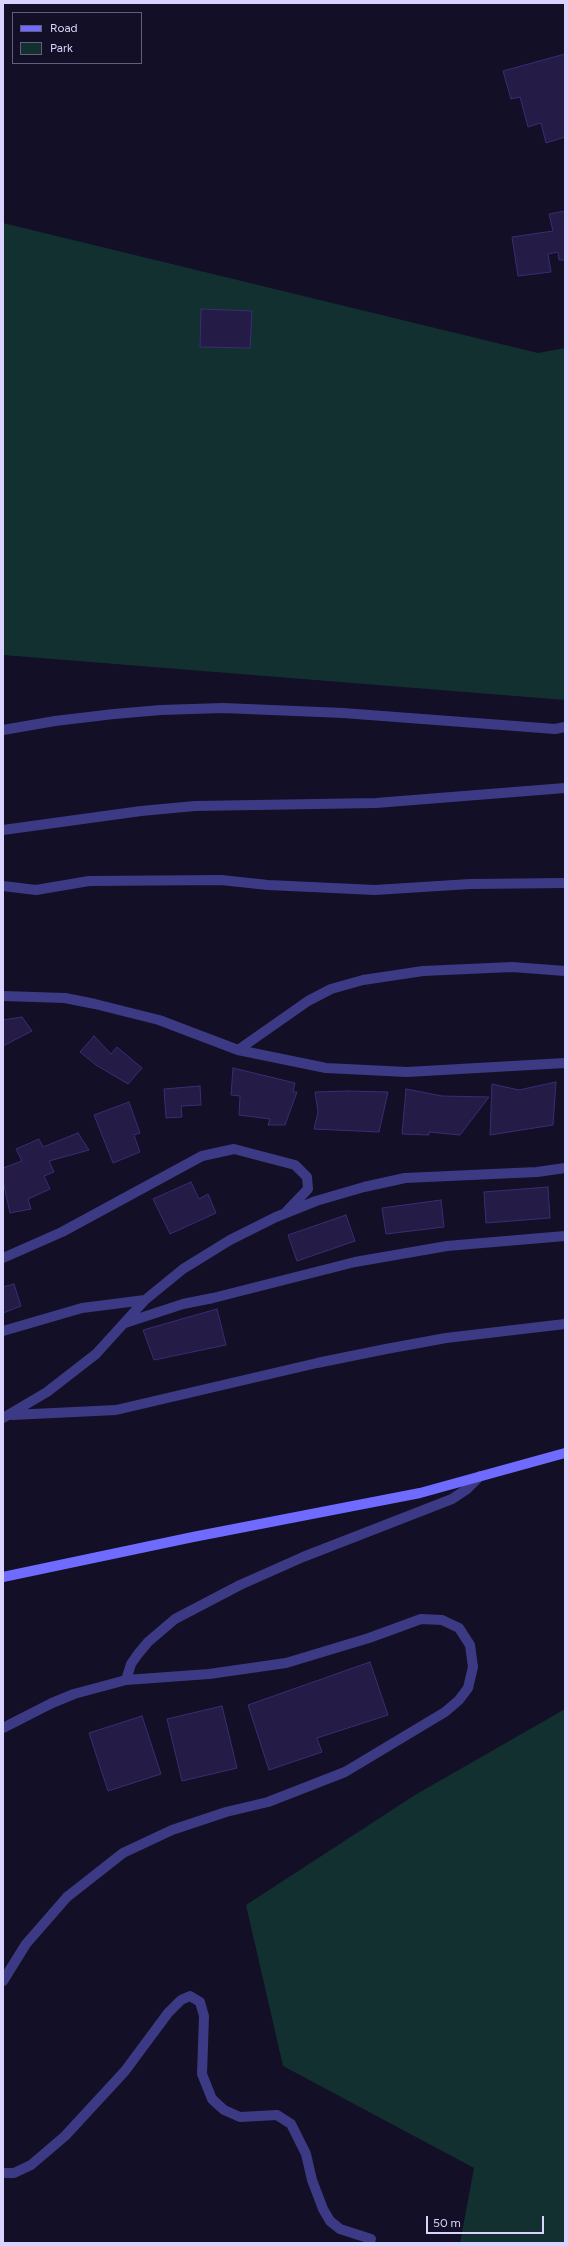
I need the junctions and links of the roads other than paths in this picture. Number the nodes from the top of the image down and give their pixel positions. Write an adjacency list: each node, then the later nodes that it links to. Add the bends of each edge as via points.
1 (565, 727): 2 (street, via 555,729 342,713 223,708 114,714)
2 (3, 730)
3 (565, 788): 4 (street, via 376,803 195,806)
4 (3, 830)
5 (565, 883): 6 (street, via 470,884 375,890 268,886 221,880 89,881 36,890)
6 (3, 886)
7 (565, 971): 9 (street, via 512,966 423,971 363,980 331,989 308,1001)
8 (3, 996): 9 (street, via 65,998 94,1004 159,1020)
9 (238, 1050): 10 (street, via 326,1068 407,1072)
10 (565, 1063)
11 (565, 1168): 12 (street, via 537,1172 405,1178 316,1201)
12 (282, 1215): 14 (street, via 308,1188 307,1177 295,1165 234,1149 202,1156 62,1232); 15 (street, via 230,1240 183,1269)
13 (565, 1236): 16 (street, via 447,1246 355,1262 183,1304)
14 (3, 1258)
15 (145, 1300): 16 (street); 18 (street, via 82,1308)
16 (124, 1324): 19 (street, via 96,1354 47,1392)
17 (565, 1324): 19 (street, via 446,1338 386,1349 116,1410)
18 (3, 1331)
19 (7, 1417)
20 (565, 1453): 21 (main road)
21 (480, 1476): 22 (main road, via 420,1493); 23 (street, via 452,1499 303,1557 240,1585 175,1619 152,1638 138,1654 131,1664)
22 (3, 1577)
23 (126, 1680): 24 (street, via 74,1694); 25 (street, via 209,1674 286,1663 421,1619 431,1618 460,1628 470,1645 473,1667 468,1688 445,1712 345,1772 268,1802 179,1827 123,1853 67,1897 26,1944)
24 (3, 1728)
25 (3, 1981)
26 (3, 2173): 27 (street, via 14,2173 31,2165 65,2136 125,2071 168,2013 181,2000 190,1996 200,2002 204,2016 202,2074 212,2099 224,2110 240,2117 277,2115 291,2124 306,2154 312,2180 330,2221 340,2229)
27 (370, 2239)

